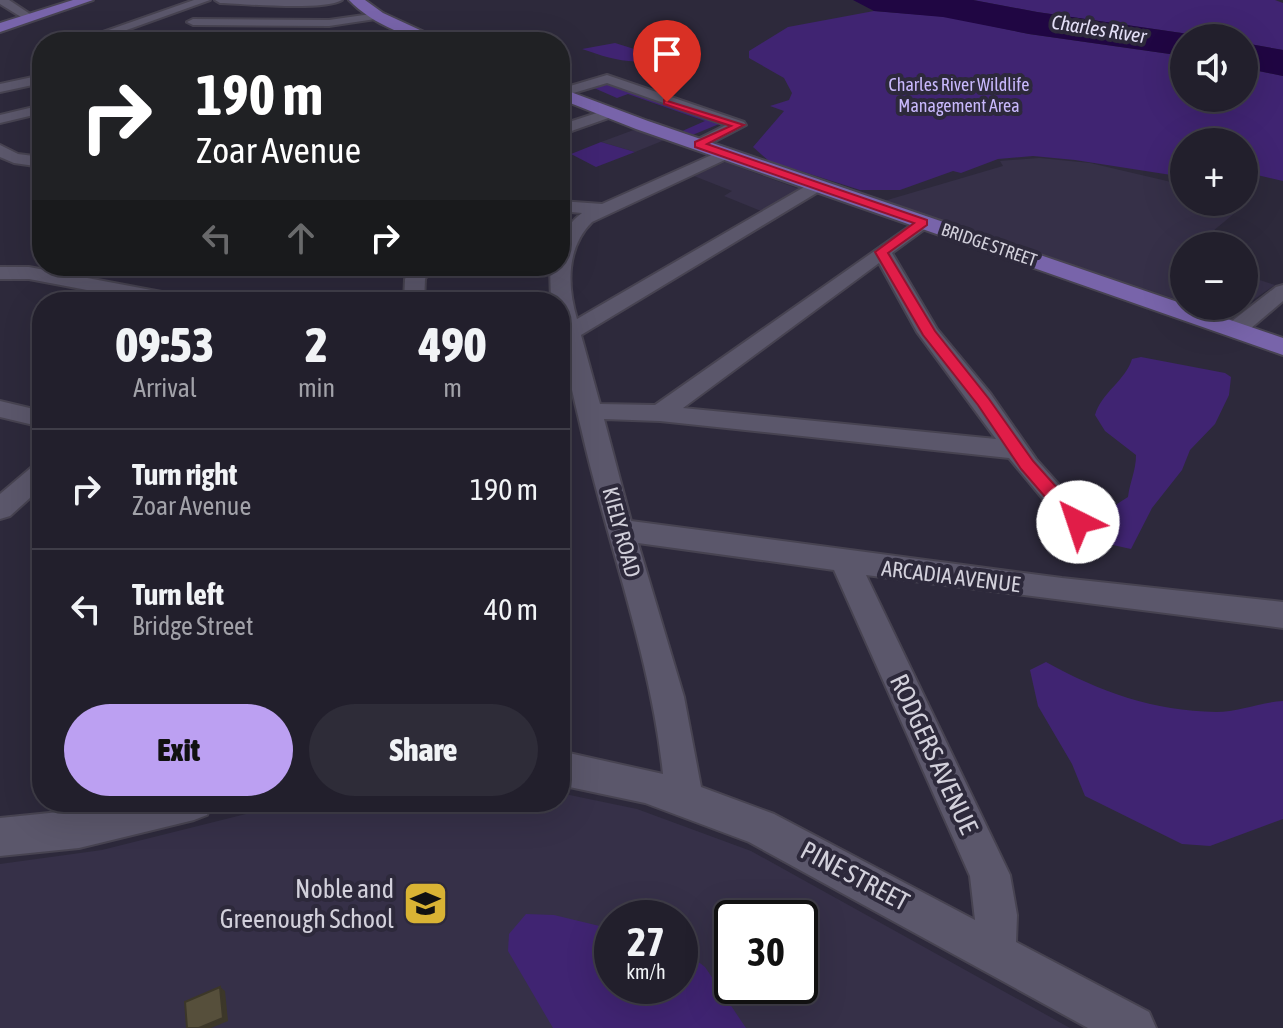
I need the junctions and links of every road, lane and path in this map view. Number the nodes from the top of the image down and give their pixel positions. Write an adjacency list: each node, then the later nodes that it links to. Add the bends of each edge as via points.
1 (1, 0): 8 (street)
2 (86, 0): 8 (main road)
3 (205, 0): 11 (street)
4 (220, 0): 5 (street)
5 (337, 0)
6 (356, 0): 7 (main road)
7 (378, 16): 9 (street, via 329,23); 12 (main road)
8 (30, 18): 10 (main road)
9 (193, 22)
10 (0, 28)
11 (110, 32)
12 (416, 32)
13 (32, 81): 14 (street)
14 (0, 88)
15 (570, 90): 21 (street, via 607,79 739,125)
16 (570, 97): 18 (main road, BRIDGE STREET)
17 (32, 111): 19 (street)
18 (609, 113): 20 (street); 21 (main road, BRIDGE STREET)
19 (0, 119)
20 (570, 127)
21 (698, 145): 24 (main road, BRIDGE STREET)
22 (32, 148): 23 (street)
23 (3, 153): 25 (street)
24 (725, 154): 26 (main road, BRIDGE STREET); 28 (street, KIELY ROAD)
25 (32, 160)
26 (819, 186): 29 (main road, BRIDGE STREET); 37 (street)
27 (570, 207): 28 (street)
28 (601, 209): 30 (street, KIELY ROAD, via 577,227)
29 (923, 222): 31 (street); 38 (main road, BRIDGE STREET)
30 (570, 243)
31 (882, 252): 43 (street); 45 (street, via 920,320)
32 (0, 273): 33 (street)
33 (32, 274)
34 (45, 276): 36 (street)
35 (1283, 291): 38 (street)
36 (130, 292)
37 (570, 329)
38 (1235, 330): 39 (main road, BRIDGE STREET)
39 (1283, 347)
40 (570, 348): 42 (street, KIELY ROAD)
41 (0, 409): 44 (street)
42 (590, 411): 43 (street); 49 (street, KIELY ROAD)
43 (660, 413): 45 (street)
44 (32, 417)
45 (1016, 450): 48 (street)
46 (32, 481): 47 (street)
47 (0, 509)
48 (1078, 522)
49 (620, 530): 50 (street, ARCADIA AVENUE); 53 (street, KIELY ROAD, via 666,689)
50 (845, 562): 51 (street, ARCADIA AVENUE); 56 (street, RODGERS AVENUE, via 990,875)
51 (1283, 615)
52 (570, 770): 53 (street, PINE STREET)
53 (684, 798): 56 (street, PINE STREET, via 799,846)
54 (151, 812): 55 (street, via 79,829)
55 (0, 837)
56 (995, 953): 57 (street, PINE STREET)
57 (1133, 1028)

